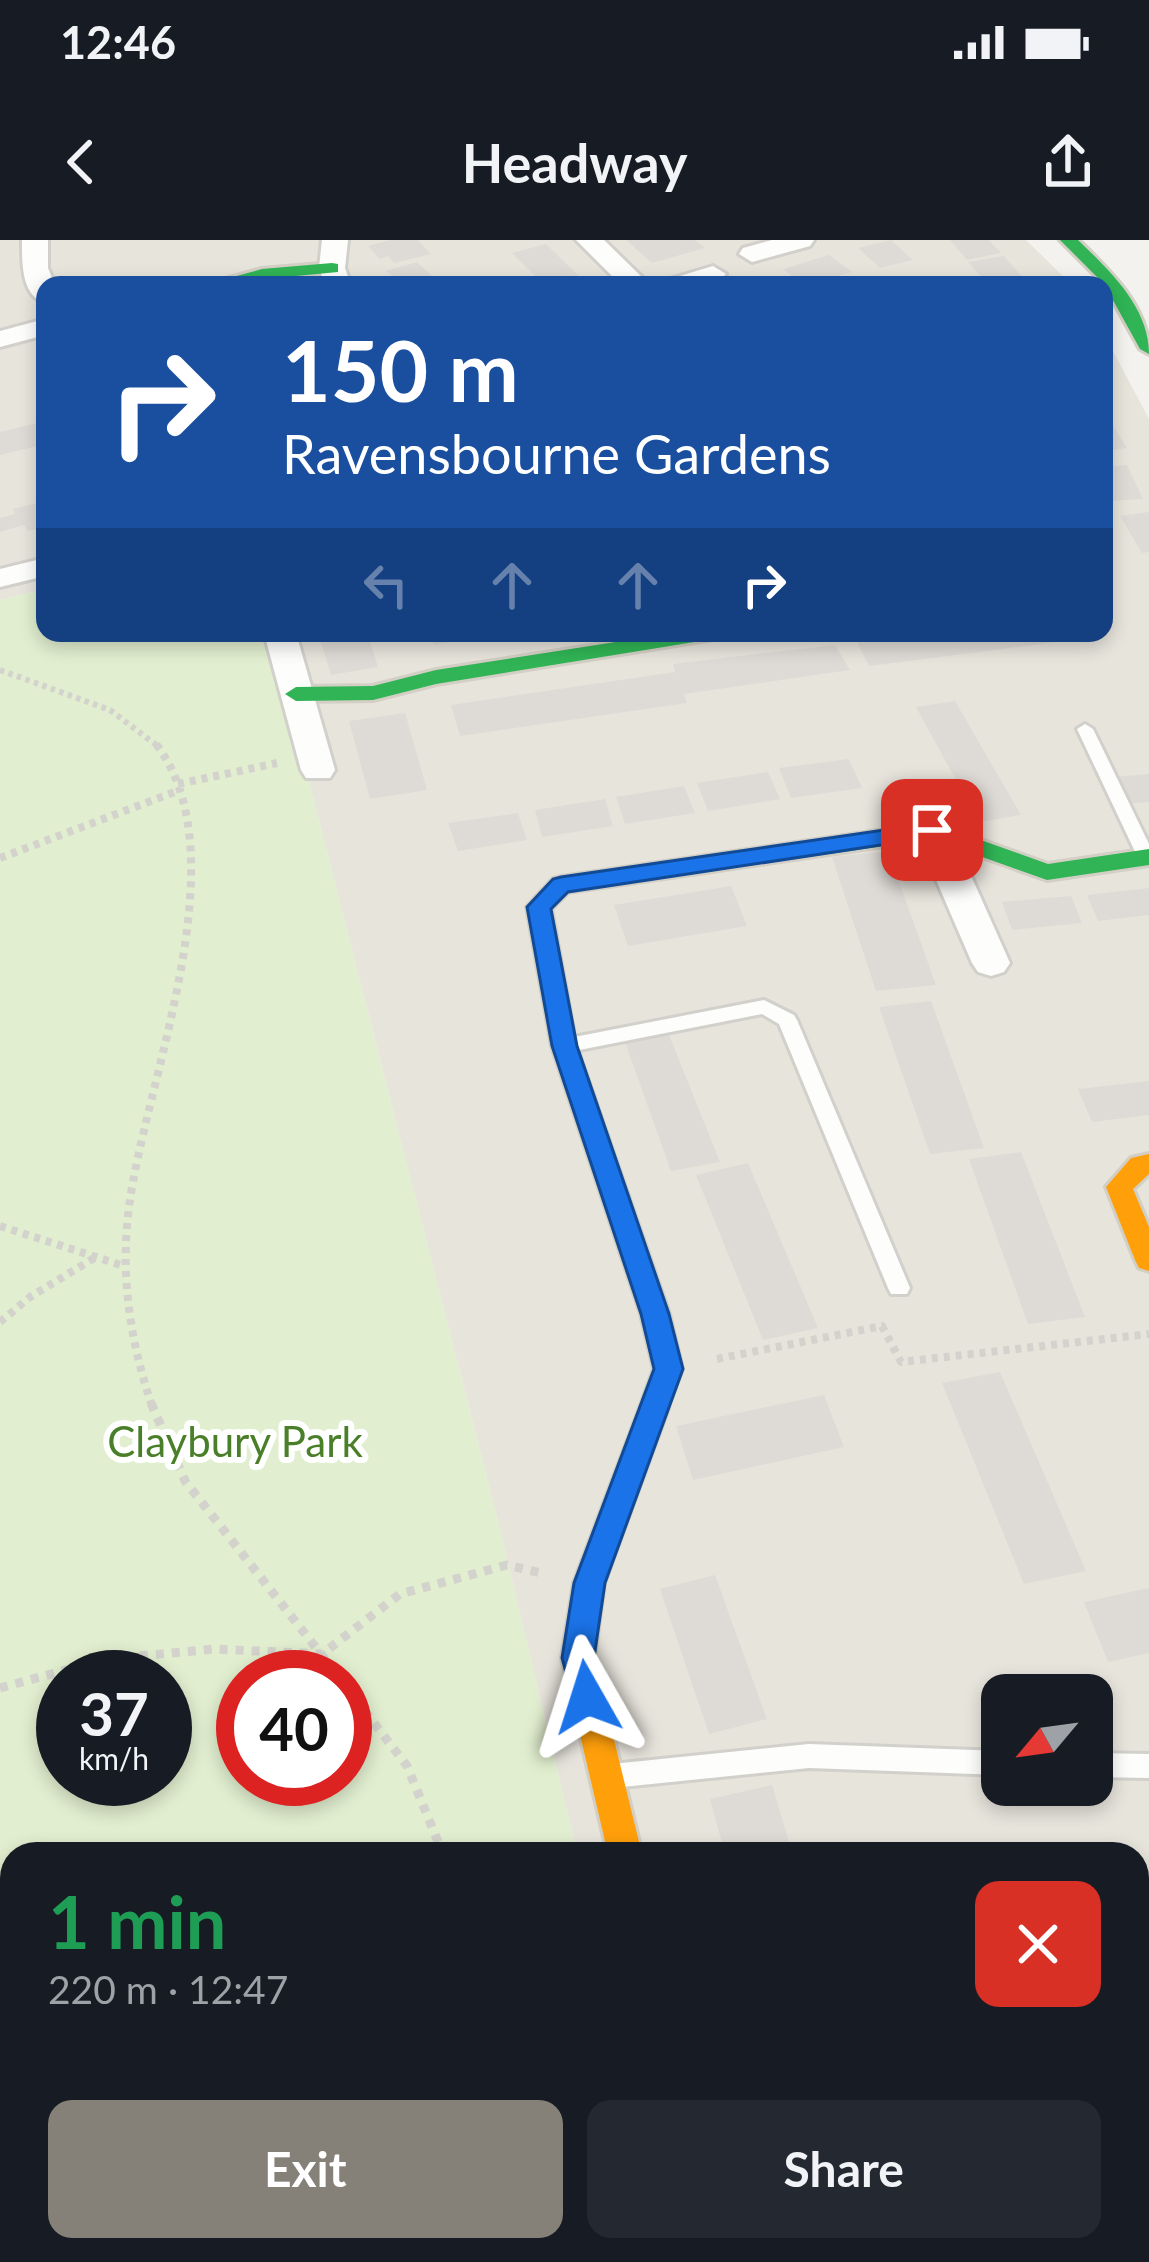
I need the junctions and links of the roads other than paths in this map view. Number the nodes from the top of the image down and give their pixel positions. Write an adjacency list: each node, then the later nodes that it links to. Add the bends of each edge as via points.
1 (35, 240): 8 (street)
2 (589, 240): 10 (street)
3 (801, 240): 5 (street)
4 (1068, 240): 12 (street)
5 (752, 254)
6 (335, 264): 9 (street)
7 (712, 274): 11 (street)
8 (38, 276)
9 (253, 276)
10 (627, 276)
11 (706, 276)
12 (1106, 276)
13 (1113, 285): 16 (street)
14 (36, 329): 15 (street)
15 (0, 339)
16 (1149, 349)
17 (36, 569): 18 (street)
18 (0, 578)
19 (282, 642): 21 (street)
20 (656, 642): 21 (street, via 373,693)
21 (296, 694): 23 (street)
22 (1085, 729): 25 (lane)
23 (316, 763)
24 (932, 830): 25 (street, via 1047,872); 26 (street); 27 (street, via 561,885 539,907)
25 (1148, 858)
26 (992, 963)
27 (564, 1046): 30 (lane, via 764,1007 787,1019); 34 (street, via 668,1369 589,1583 578,1658)
28 (1149, 1164): 29 (street, via 1119,1187)
29 (1149, 1260)
30 (898, 1288)
31 (981, 1762): 34 (lane, via 809,1756)
32 (1113, 1765): 33 (lane)
33 (1149, 1766)
34 (605, 1776): 35 (street)
35 (623, 1842)

